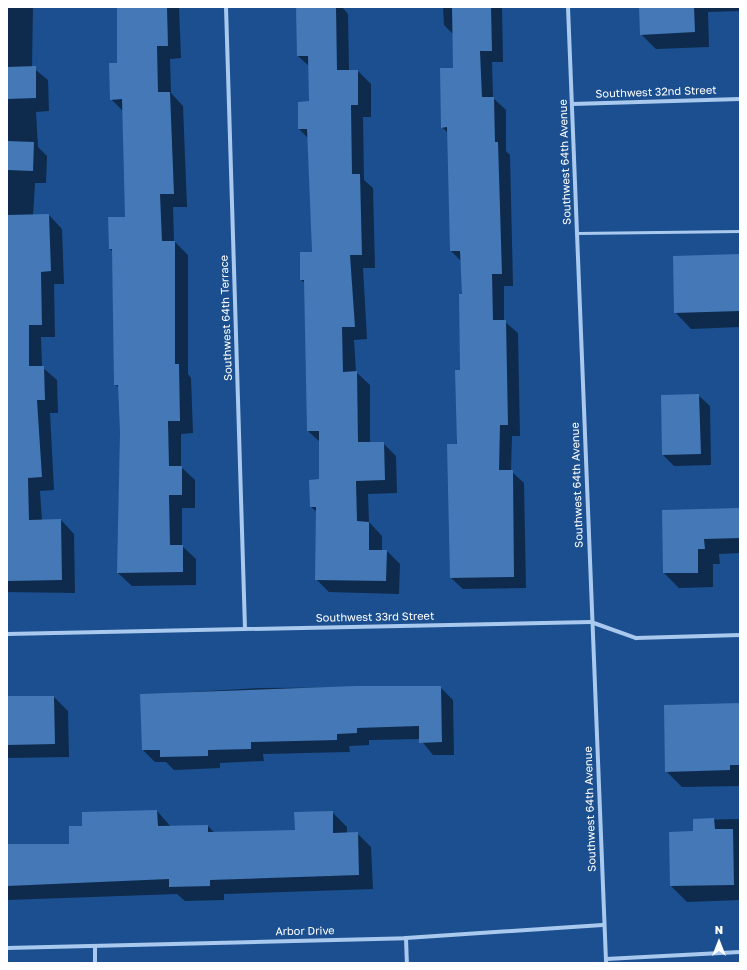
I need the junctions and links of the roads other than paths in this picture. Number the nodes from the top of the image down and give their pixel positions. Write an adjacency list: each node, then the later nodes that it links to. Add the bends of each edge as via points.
1 (226, 7): 8 (street, Southwest 64th Terrace)
2 (568, 7): 4 (street, Southwest 64th Avenue)
3 (740, 99): 4 (street, Southwest 32nd Street)
4 (572, 104): 6 (street, Southwest 64th Avenue)
5 (740, 230): 6 (lane)
6 (577, 233): 7 (street, Southwest 64th Avenue)
7 (591, 622): 8 (street, Southwest 33rd Street); 10 (street, Southwest 33rd Street, via 636,638); 11 (street, Southwest 64th Avenue)
8 (245, 629): 9 (street, Southwest 33rd Street)
9 (7, 634)
10 (740, 635)
11 (604, 925): 12 (street, Arbor Drive); 16 (street, Southwest 64th Avenue)
12 (406, 938): 13 (street, Arbor Drive); 18 (street)
13 (95, 946): 14 (street, Arbor Drive); 17 (street)
14 (7, 948)
15 (740, 952): 16 (street)
16 (606, 961)
17 (95, 963)
18 (407, 963)

